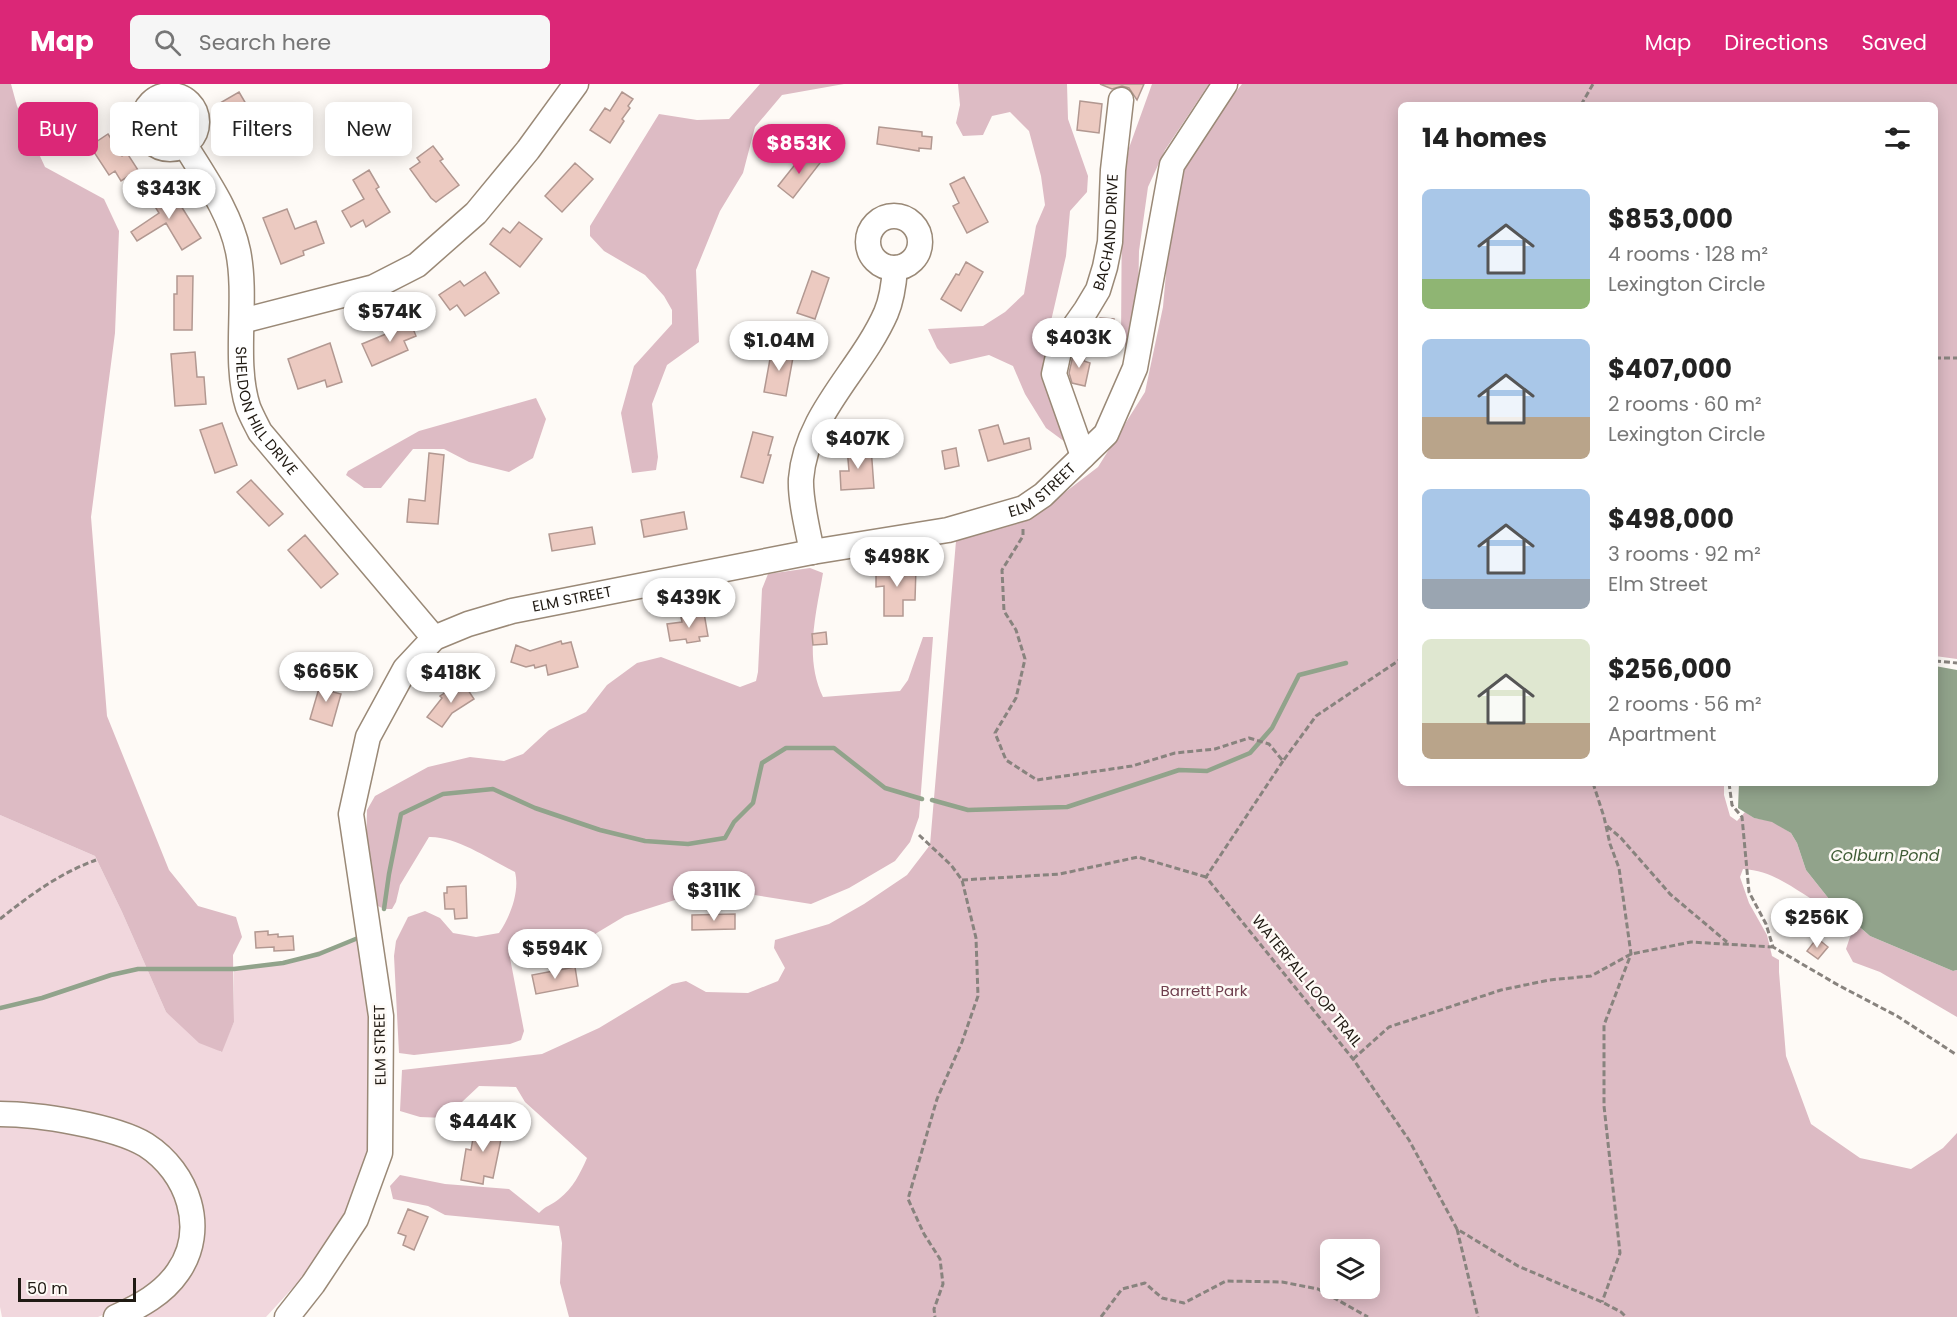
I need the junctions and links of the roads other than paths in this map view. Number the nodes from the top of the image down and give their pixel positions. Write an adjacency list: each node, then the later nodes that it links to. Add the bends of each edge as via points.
1 (576, 84): 6 (street, via 476,213 417,265 374,287)
2 (1224, 84): 7 (street, ELM STREET, via 1172,165 1135,368 1106,434)
3 (1121, 100): 7 (street, BACHAND DRIVE, via 1105,267 1098,290 1060,347 1054,374)
4 (191, 156): 6 (street, SHELDON HILL DRIVE, via 227,217 238,252)
5 (896, 268): 8 (street, via 878,329 830,400 810,439 801,480)
6 (243, 321): 9 (street, SHELDON HILL DRIVE, via 242,372 248,406 260,432)
7 (1083, 456): 8 (street, ELM STREET, via 1024,508 948,530)
8 (812, 552): 9 (street, ELM STREET, via 512,612)
9 (435, 638): 12 (street, ELM STREET, via 405,669 368,737 351,814 381,1016 380,1153 356,1219)
10 (0, 1114): 11 (street, via 55,1119 126,1136 160,1156 182,1184 192,1229 185,1258 178,1272 154,1297)
11 (116, 1317)
12 (287, 1317)

